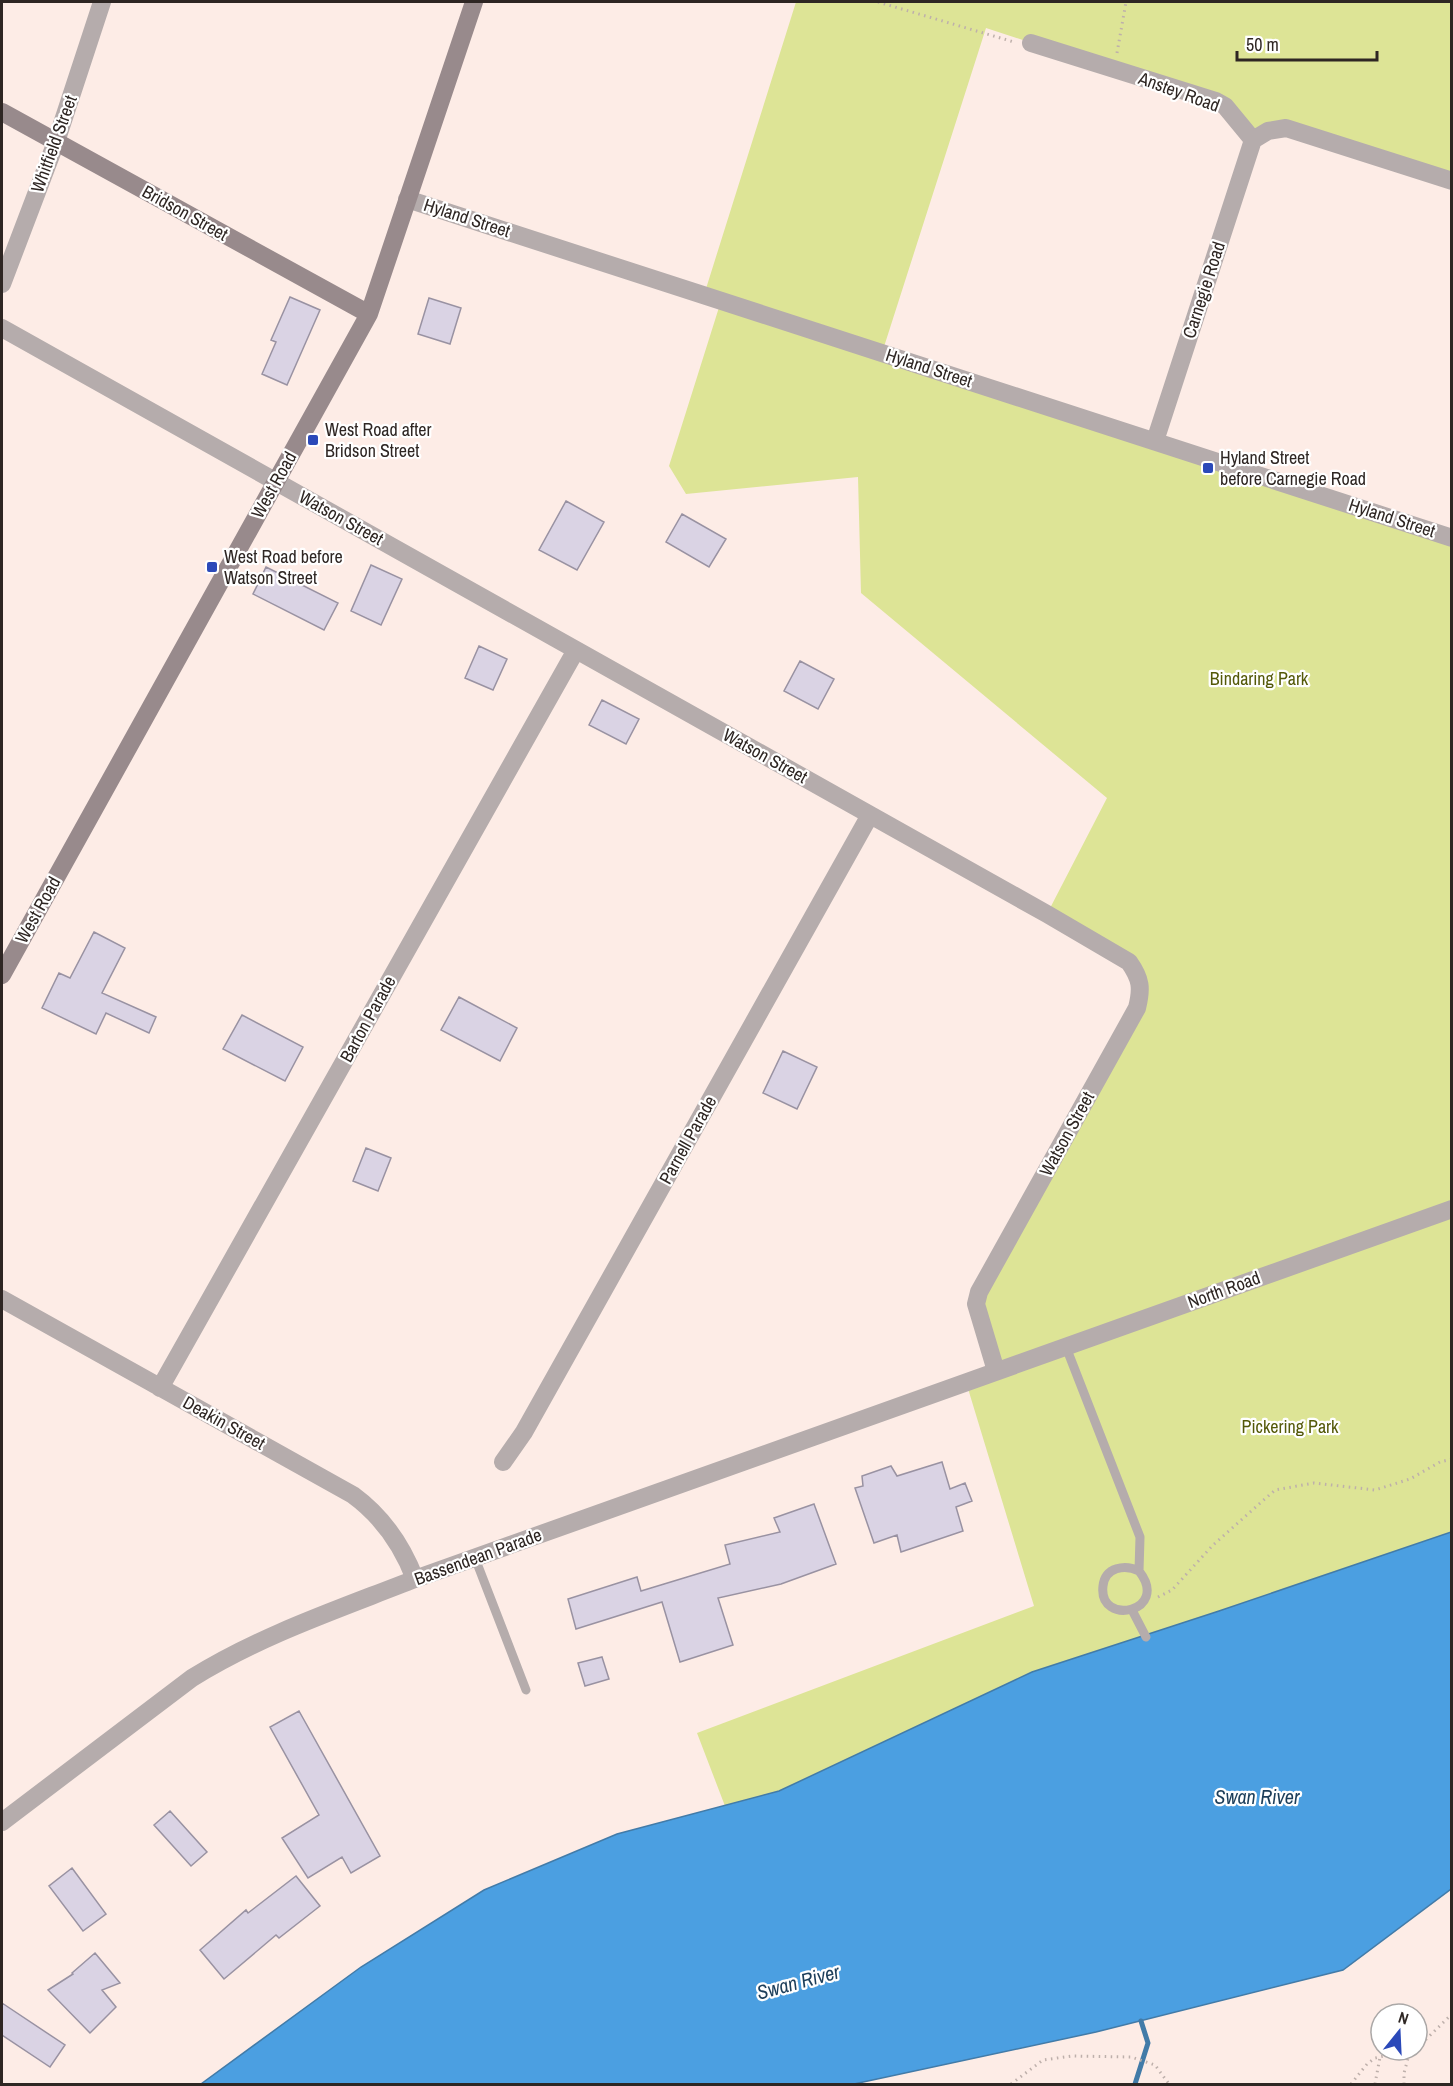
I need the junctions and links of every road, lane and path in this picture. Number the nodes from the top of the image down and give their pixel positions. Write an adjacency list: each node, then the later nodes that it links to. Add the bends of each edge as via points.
1 (102, 2): 9 (street, Whitfield Street)
2 (474, 2): 11 (street, West Road)
3 (878, 2): 5 (path, via 1020,44)
4 (1126, 2): 6 (path)
5 (1030, 43): 6 (street, Anstey Road)
6 (1114, 69): 8 (street, Anstey Road, via 1216,101 1225,106)
7 (2, 112): 9 (street, Bridson Street)
8 (1253, 140): 10 (street, via 1268,130 1286,128); 15 (street, Carnegie Road)
9 (56, 142): 12 (street, Whitfield Street); 13 (street, Bridson Street)
10 (1452, 181)
11 (407, 199): 13 (street, West Road); 15 (street, Hyland Street)
12 (2, 284)
13 (369, 314): 16 (street, West Road)
14 (2, 328): 16 (street, Watson Street)
15 (1155, 441): 17 (street, Hyland Street)
16 (276, 482): 18 (street, Watson Street); 20 (street, West Road)
17 (1452, 538)
18 (576, 650): 19 (street, Watson Street); 25 (street, Barton Parade)
19 (870, 815): 24 (street, Watson Street, via 1113,951 1138,974 1142,991 1137,1008 979,1292 976,1304); 27 (street, Parnell Parade, via 524,1432)
20 (2, 975)
21 (1452, 1209): 23 (street, North Road)
22 (2, 1299): 25 (street, Deakin Street)
23 (1066, 1347): 24 (street, North Road); 29 (lane, via 1140,1537)
24 (996, 1371): 28 (street, Bassendean Parade)
25 (160, 1388): 30 (street, Deakin Street, via 353,1495 386,1526)
26 (1452, 1459): 31 (path, via 1375,1490 1314,1483 1275,1490 1214,1545 1172,1590)
27 (503, 1462)
28 (475, 1558): 30 (street, Bassendean Parade); 33 (lane)
29 (1139, 1571): 31 (lane, via 1147,1588 1146,1597); 31 (lane, via 1123,1566 1115,1569 1102,1589 1116,1609)
30 (415, 1579): 34 (street, Bassendean Parade, via 223,1659 192,1678)
31 (1136, 1607): 32 (lane)
32 (1146, 1637)
33 (526, 1690)
34 (2, 1822)
35 (1452, 2014): 36 (path)
36 (1429, 2036)
37 (1370, 2062): 42 (path)
38 (1379, 2062): 43 (path)
39 (1407, 2062): 44 (path)
40 (1011, 2085): 41 (path, via 1043,2060 1072,2056 1131,2057 1155,2066)
41 (1169, 2085)
42 (1351, 2085)
43 (1375, 2085)
44 (1404, 2085)

